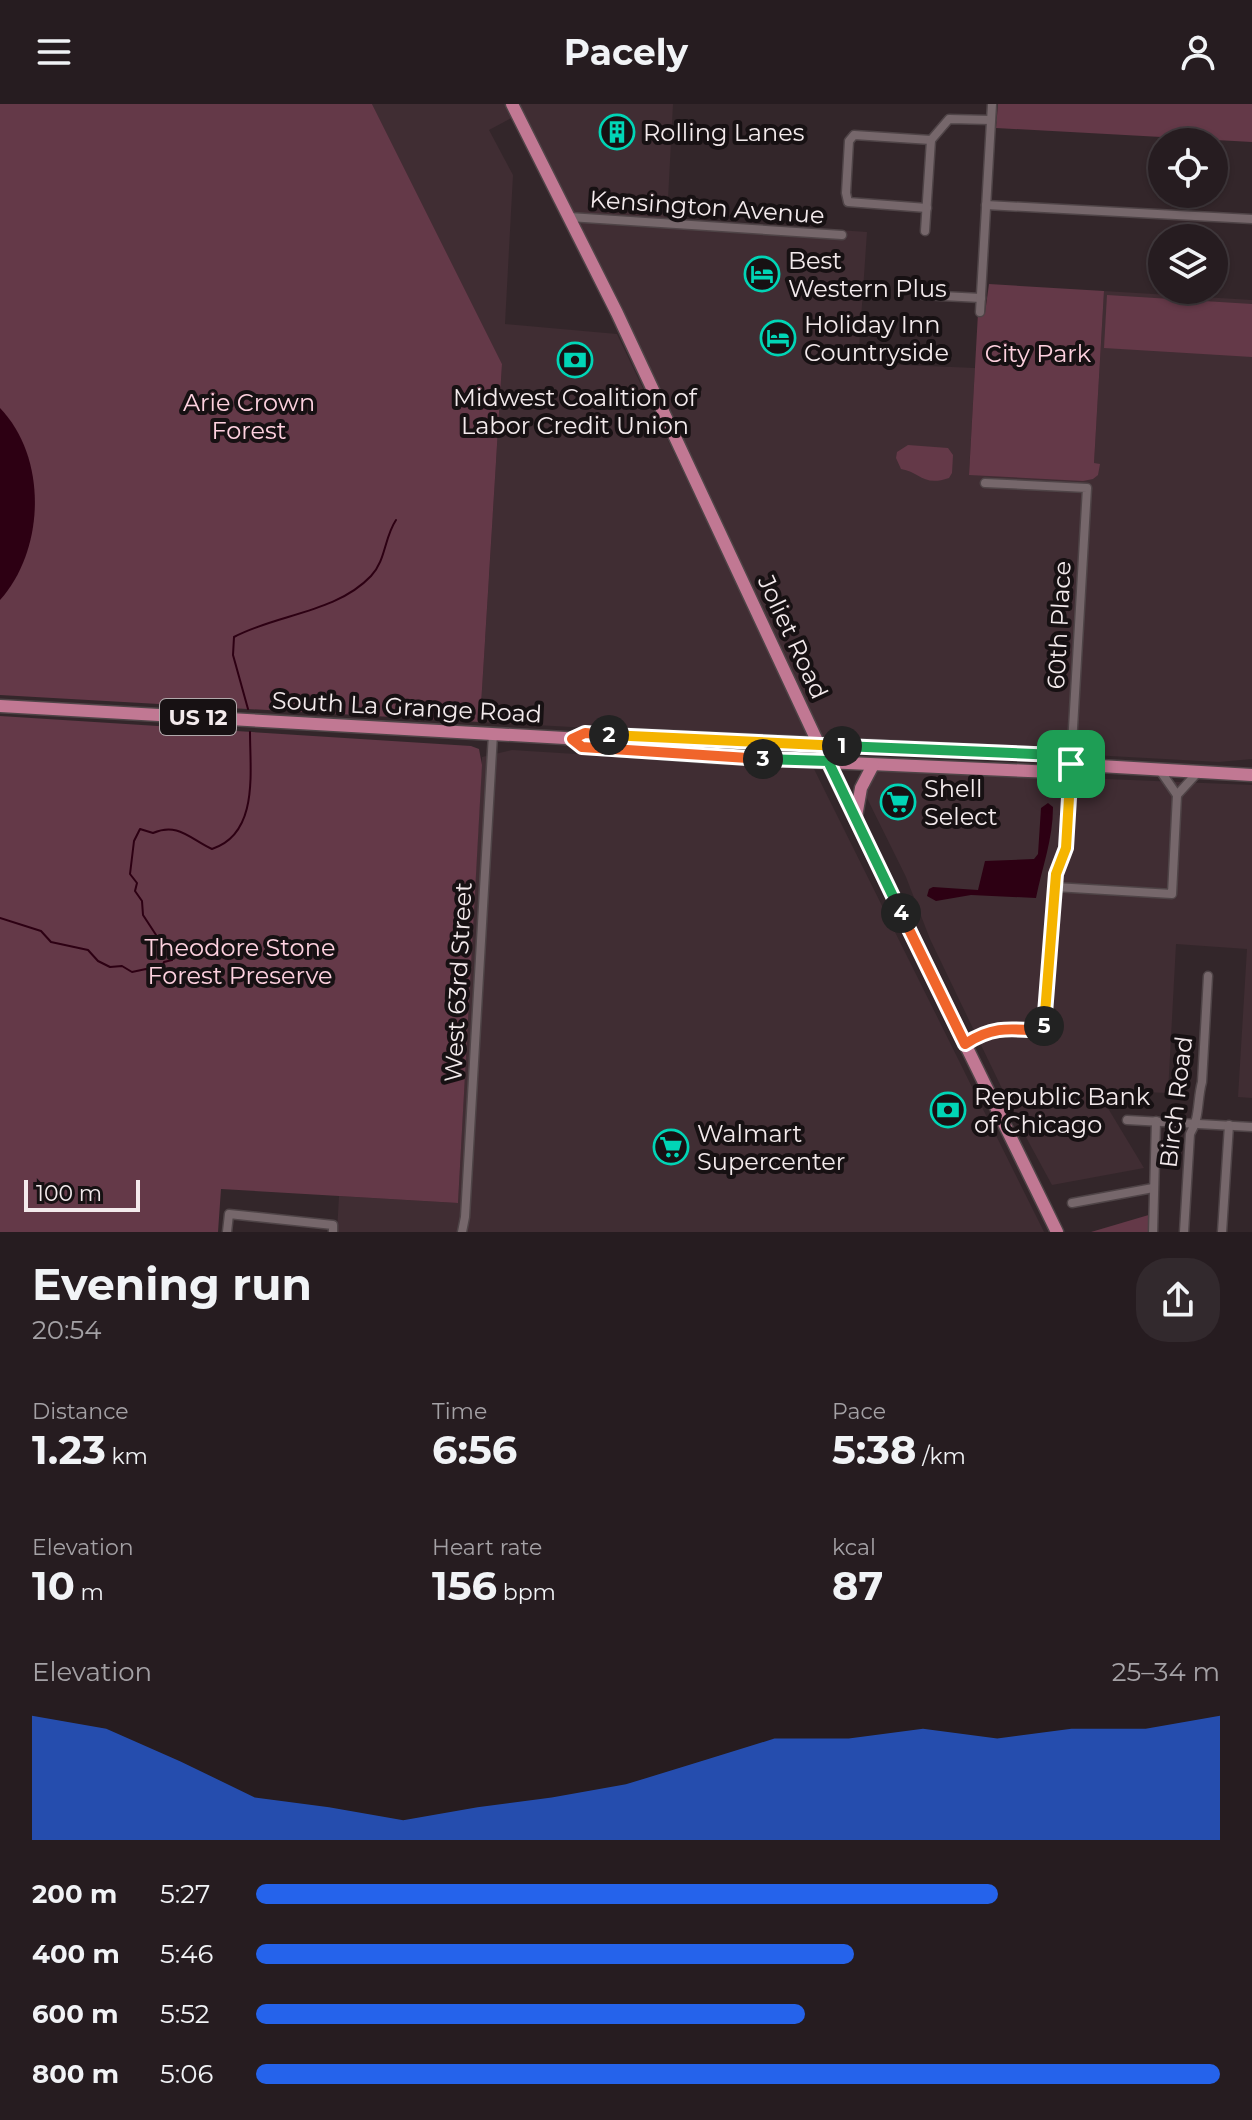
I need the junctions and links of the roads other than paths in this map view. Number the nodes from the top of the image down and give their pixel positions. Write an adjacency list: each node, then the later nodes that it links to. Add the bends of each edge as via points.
1 (512, 104): 7 (main road, Joliet Road)
2 (992, 104): 3 (street)
3 (991, 120): 4 (street, via 949,119); 5 (street)
4 (931, 140): 6 (street); 6 (street, via 854,135 849,141 848,202)
5 (986, 205): 8 (street); 12 (street)
6 (927, 208): 9 (street)
7 (569, 217): 10 (street, Kensington Avenue); 18 (main road, Joliet Road)
8 (1252, 219)
9 (925, 231)
10 (842, 235)
11 (923, 295): 12 (street)
12 (981, 298): 13 (street)
13 (980, 312)
14 (985, 483): 20 (street, 60th Place, via 1087,488)
15 (0, 706): 16 (main road, South La Grange Road / US 12)
16 (493, 734): 17 (main road, South La Grange Road / US 12); 39 (street, West 63rd Street)
17 (572, 739): 18 (main road, South La Grange Road / US 12, via 585,733); 19 (main road, South La Grange Road / US 12, via 582,747)
18 (819, 745): 19 (main road, Joliet Road); 20 (main road, South La Grange Road / US 12, via 1057,755)
19 (828, 761): 21 (main road, South La Grange Road / US 12); 26 (main road, Joliet Road)
20 (1069, 764): 21 (main road, South La Grange Road / US 12, via 1053,772); 22 (main road, South La Grange Road / US 12); 27 (street, 60th Place, via 1066,848)
21 (873, 765): 26 (main road, via 861,788)
22 (1159, 769): 23 (main road, South La Grange Road / US 12); 25 (street)
23 (1198, 772): 24 (main road, South La Grange Road / US 12); 25 (street)
24 (1252, 775)
25 (1177, 795): 27 (street, via 1172,894)
26 (856, 817): 29 (main road, Joliet Road)
27 (1055, 887): 29 (street, 60th Place, via 1044,1031 997,1028)
28 (1208, 976): 32 (street, Birch Road)
29 (965, 1044): 40 (main road, Joliet Road)
30 (1127, 1120): 31 (street)
31 (1156, 1121): 32 (street); 35 (street)
32 (1197, 1123): 33 (street); 42 (street, Birch Road, via 1190,1134)
33 (1229, 1125): 34 (street); 43 (street)
34 (1252, 1127)
35 (1153, 1188): 36 (street); 41 (street)
36 (1072, 1203)
37 (333, 1228): 38 (street, via 229,1214)
38 (227, 1232)
39 (462, 1232)
40 (1057, 1232)
41 (1153, 1232)
42 (1184, 1232)
43 (1222, 1232)

